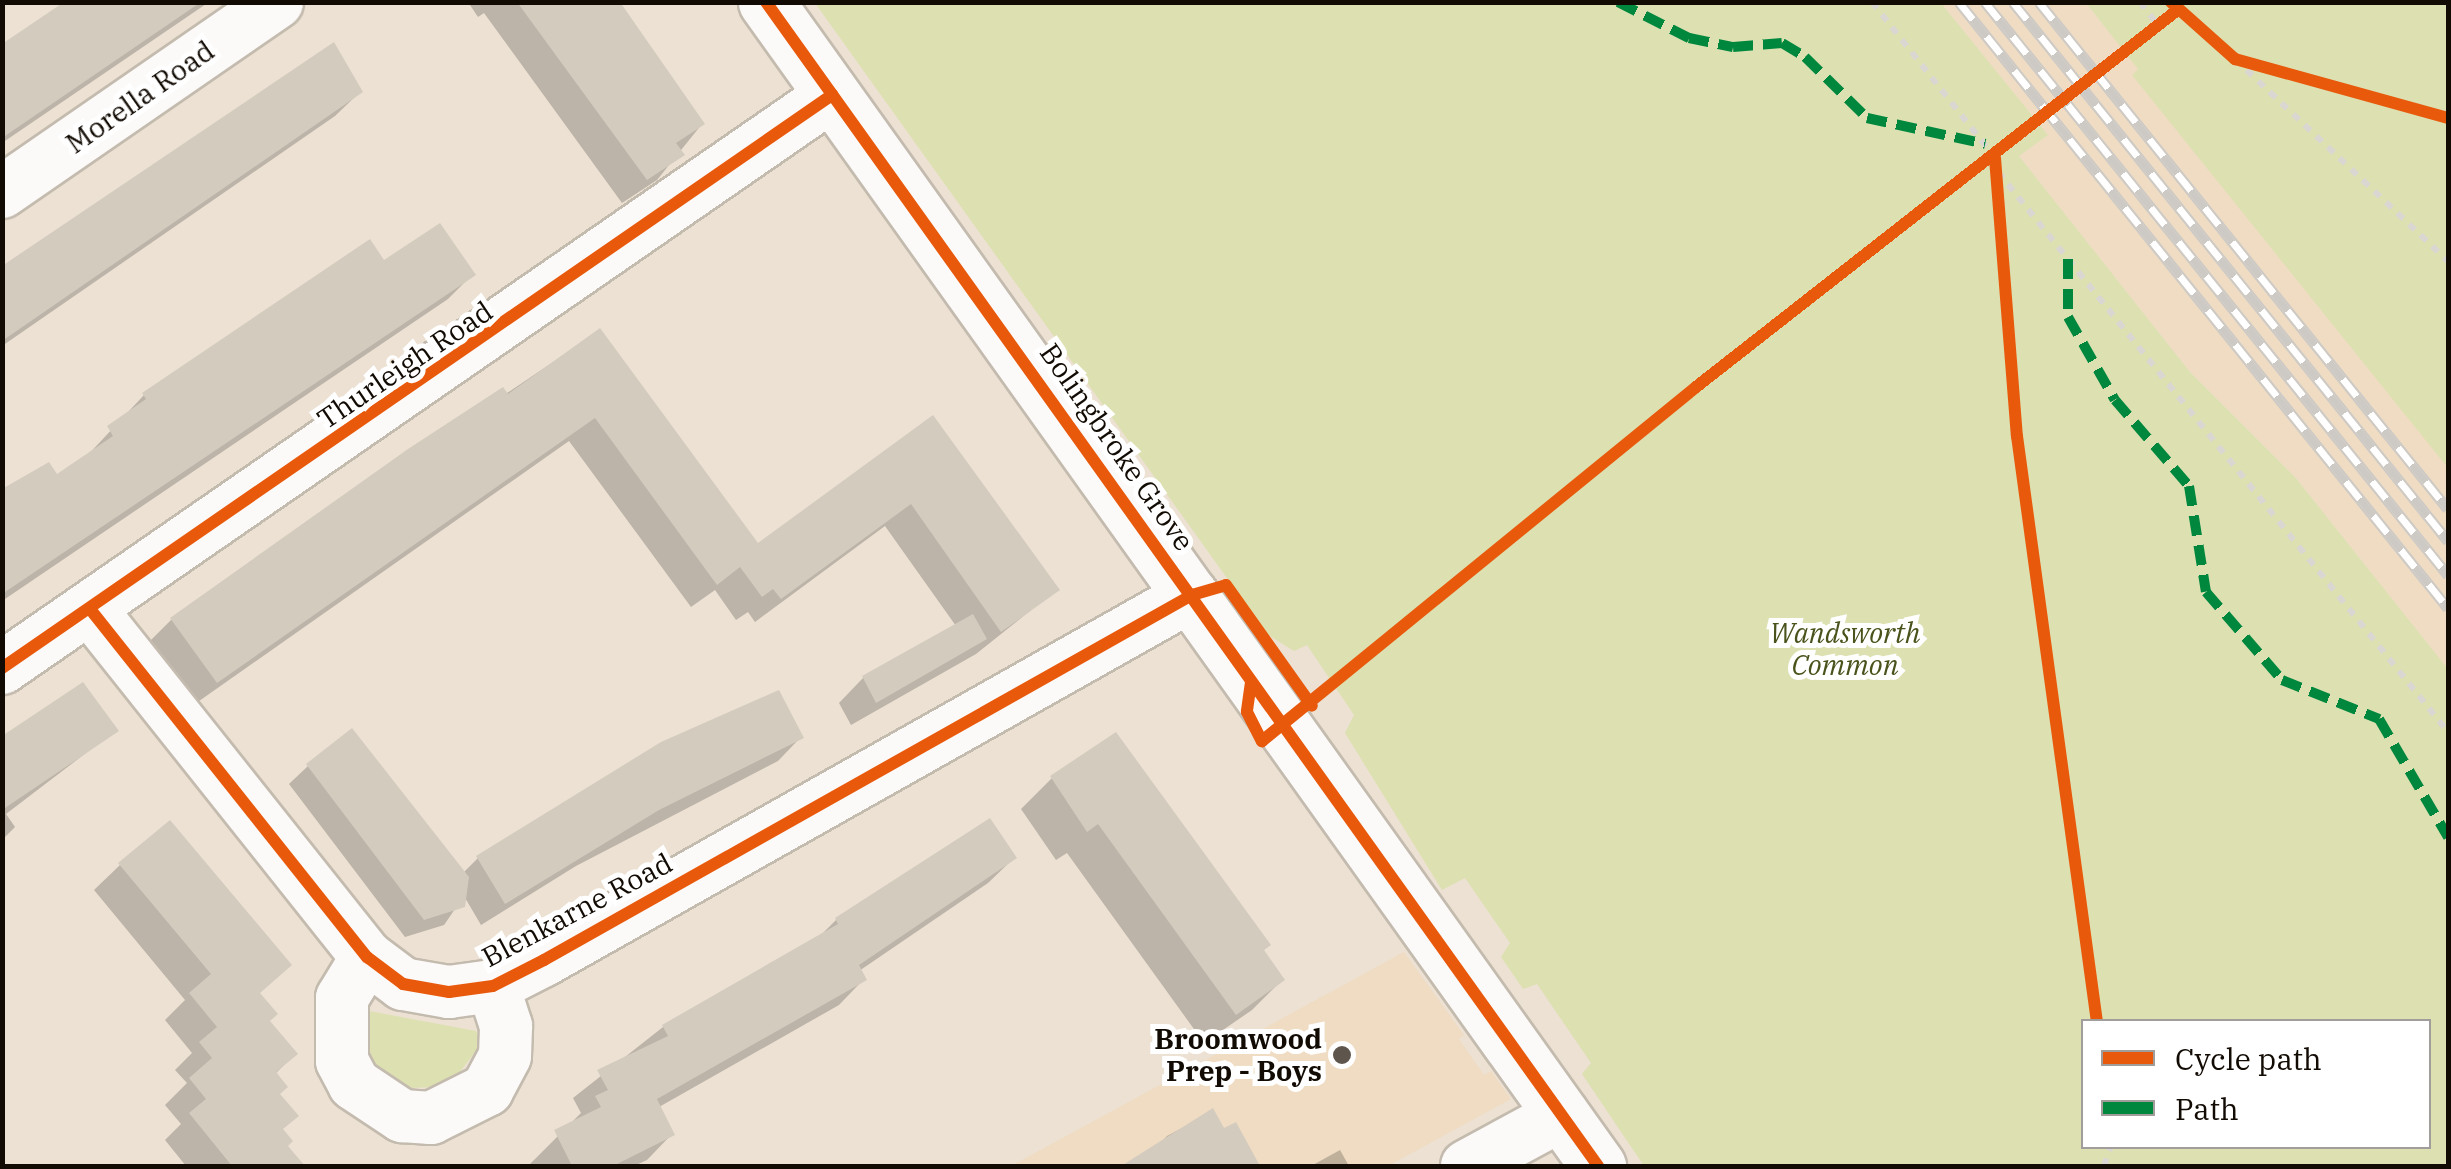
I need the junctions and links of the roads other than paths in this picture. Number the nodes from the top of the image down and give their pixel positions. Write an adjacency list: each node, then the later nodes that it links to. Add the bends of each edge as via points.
1 (277, 2): 4 (street, Morella Road)
2 (766, 2): 3 (main road, Bolingbroke Grove)
3 (832, 96): 5 (main road, Bolingbroke Grove); 6 (street, Thurleigh Road)
4 (2, 192)
5 (1192, 595): 9 (street, Blenkarne Road); 10 (main road, Bolingbroke Grove)
6 (90, 609): 7 (street, Thurleigh Road); 8 (street, Blenkarne Road)
7 (2, 668)
8 (367, 958): 9 (street, Blenkarne Road, via 403,984 449,992); 9 (street, Blenkarne Road, via 342,998 342,1061 354,1084 402,1116 431,1118 486,1090 504,1056 506,1026)
9 (493, 986)
10 (1564, 1114): 11 (street); 12 (main road, Bolingbroke Grove)
11 (1468, 1166)
12 (1598, 1166)

